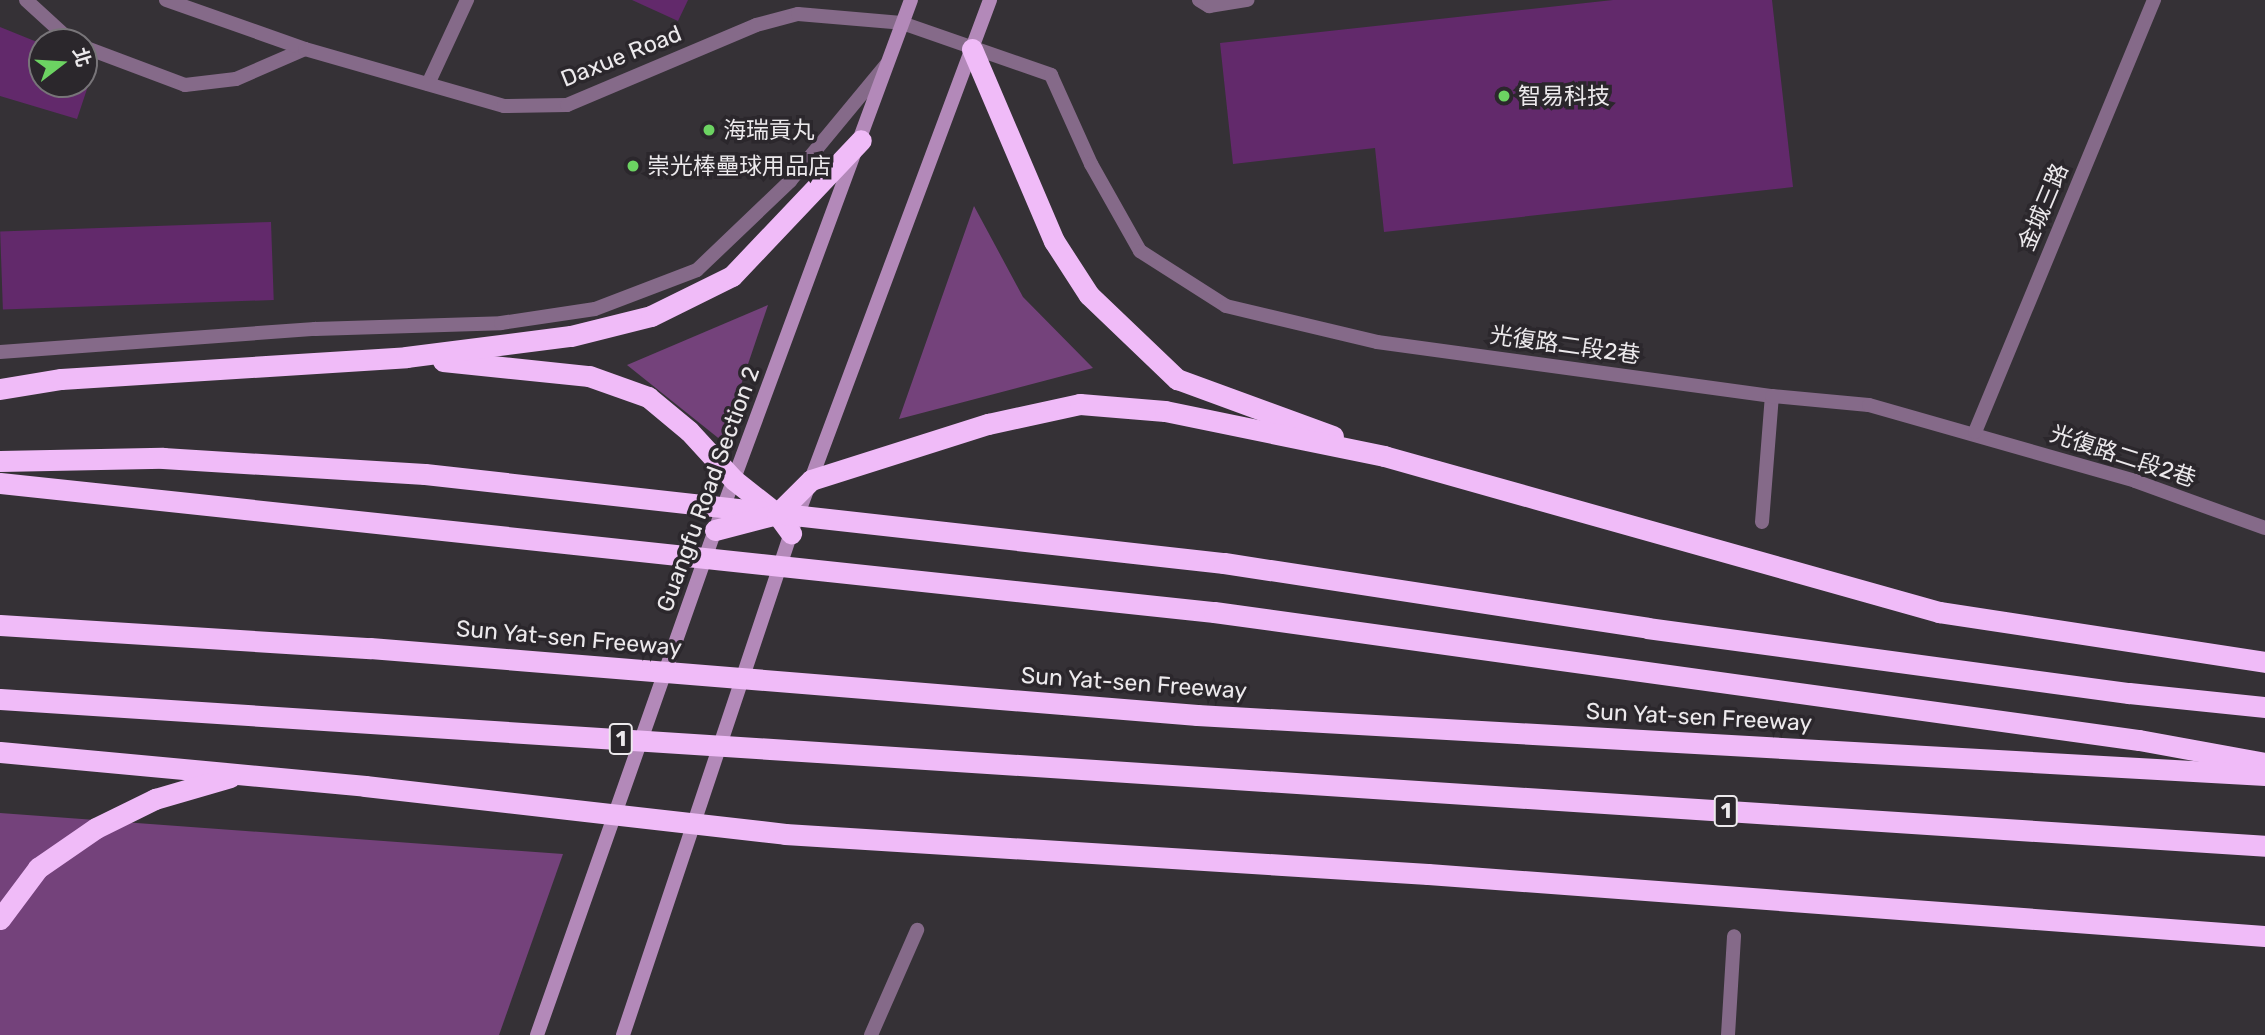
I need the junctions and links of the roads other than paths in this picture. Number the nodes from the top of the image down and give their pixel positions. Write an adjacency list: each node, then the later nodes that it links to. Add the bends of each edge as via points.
1 (26, 0): 10 (street)
2 (166, 0): 11 (street, Daxue Road)
3 (467, 0): 15 (street)
4 (911, 0): 9 (main road, Guangfu Road Section 2)
5 (990, 0): 12 (main road)
6 (1199, 0): 7 (street, via 1209,6)
7 (1248, 0)
8 (2154, 0): 21 (street, 金城三路)
9 (902, 23): 12 (street, Daxue Road); 14 (main road, Guangfu Road Section 2); 15 (street, Daxue Road, via 798,14 757,25 567,105 504,106)
10 (57, 28)
11 (305, 49): 13 (street, via 236,79 185,85); 15 (street, Daxue Road)
12 (972, 49): 20 (street, 光復路二段2巷, via 1051,75 1091,164 1140,251 1226,306 1377,342); 22 (highway, via 1054,241 1089,295 1177,379); 25 (main road)
13 (98, 52)
14 (889, 61): 16 (main road, Guangfu Road Section 2); 17 (street, via 790,181 697,270 595,309 500,323 315,328)
15 (428, 84)
16 (861, 140): 18 (highway, via 732,276 651,316 570,337); 24 (main road, Guangfu Road Section 2)
17 (0, 352)
18 (406, 357): 19 (highway, via 61,379); 24 (highway, via 589,376 648,397 689,431)
19 (0, 388)
20 (1772, 396): 21 (street, 光復路二段2巷, via 1869,405); 28 (street)
21 (1975, 432): 29 (street, 光復路二段2巷, via 2135,481)
22 (1384, 456): 25 (highway, via 1165,411 1080,404 988,424); 33 (highway, via 1939,612)
23 (0, 461): 35 (highway, via 163,458 425,474 1224,563 1647,628)
24 (734, 480): 27 (highway); 30 (main road, Guangfu Road Section 2)
25 (811, 480): 27 (highway); 31 (main road)
26 (0, 483): 37 (highway, via 1214,612 2138,740)
27 (777, 513): 30 (highway); 31 (highway)
28 (1762, 522)
29 (2265, 528)
30 (715, 530): 45 (main road, Guangfu Road Section 2)
31 (792, 533): 46 (main road)
32 (0, 625): 39 (highway, Sun Yat-sen Freeway, via 370,648 1197,715)
33 (2265, 662)
34 (0, 699): 40 (highway, 1)
35 (2265, 707)
36 (0, 752): 38 (highway)
37 (2265, 763)
38 (242, 774): 41 (highway, via 155,799 96,828 38,868); 44 (highway, via 785,834 1429,874)
39 (2265, 775)
40 (2265, 846)
41 (0, 919)
42 (917, 930): 47 (street)
43 (1734, 936): 48 (street)
44 (2265, 936)
45 (537, 1035)
46 (623, 1035)
47 (871, 1035)
48 (1728, 1035)

